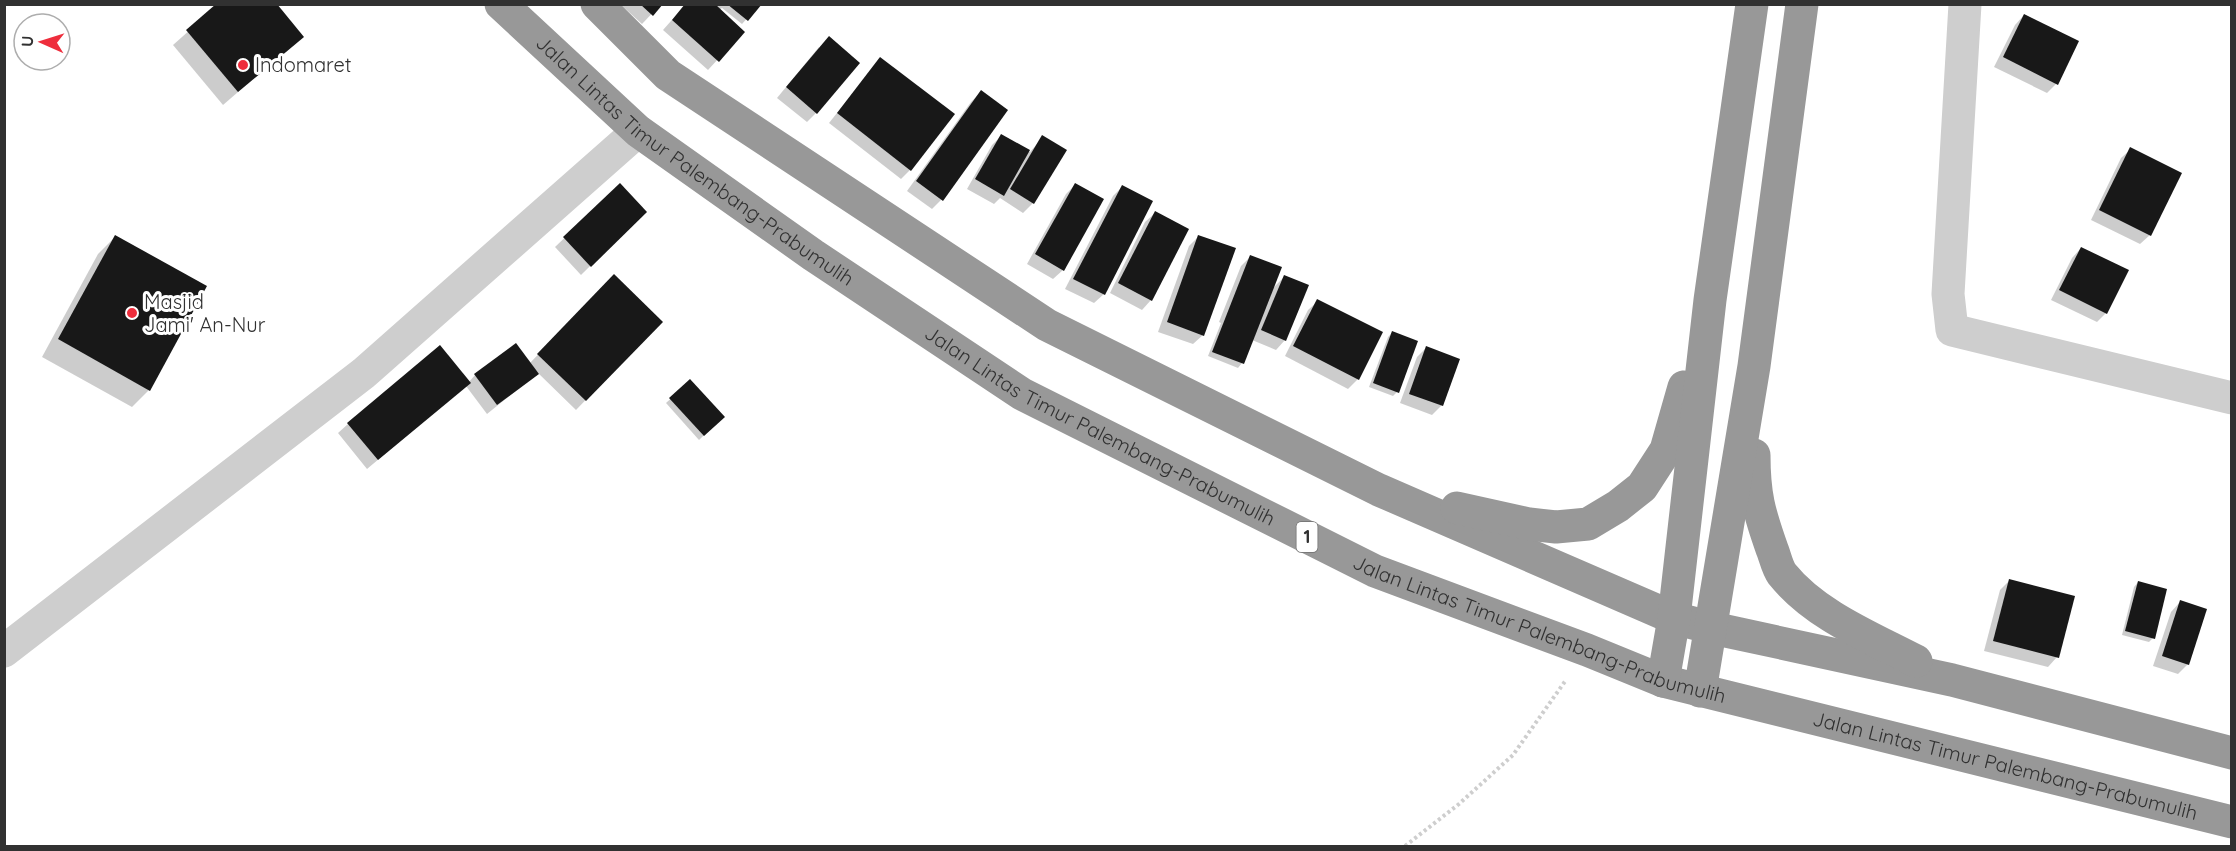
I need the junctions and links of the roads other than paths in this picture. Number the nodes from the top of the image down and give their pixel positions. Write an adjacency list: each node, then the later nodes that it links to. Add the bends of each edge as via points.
1 (501, 4): 6 (highway, Jalan Lintas Timur Palembang-Prabumulih / 1)
2 (597, 4): 10 (highway, via 668,75 1047,325)
3 (1752, 4): 7 (highway)
4 (1802, 4): 8 (highway)
5 (1965, 4): 9 (street, via 1948,294 1952,330)
6 (638, 131): 13 (street, via 364,374); 15 (highway, Jalan Lintas Timur Palembang-Prabumulih / 1, via 813,255 1022,394 1374,571)
7 (1710, 300): 10 (highway, via 1665,450 1642,487 1588,524 1529,524); 11 (highway)
8 (1754, 366): 12 (highway); 14 (highway, via 1754,485 1781,573 1813,604)
9 (2232, 398)
10 (1379, 490): 11 (highway)
11 (1674, 618): 12 (highway); 15 (highway)
12 (1712, 628): 14 (highway); 16 (highway)
13 (4, 651)
14 (1952, 680): 17 (highway)
15 (1663, 681): 16 (highway, Jalan Lintas Timur Palembang-Prabumulih / 1)
16 (1700, 691): 18 (highway, Jalan Lintas Timur Palembang-Prabumulih / 1)
17 (2232, 753)
18 (2232, 822)

